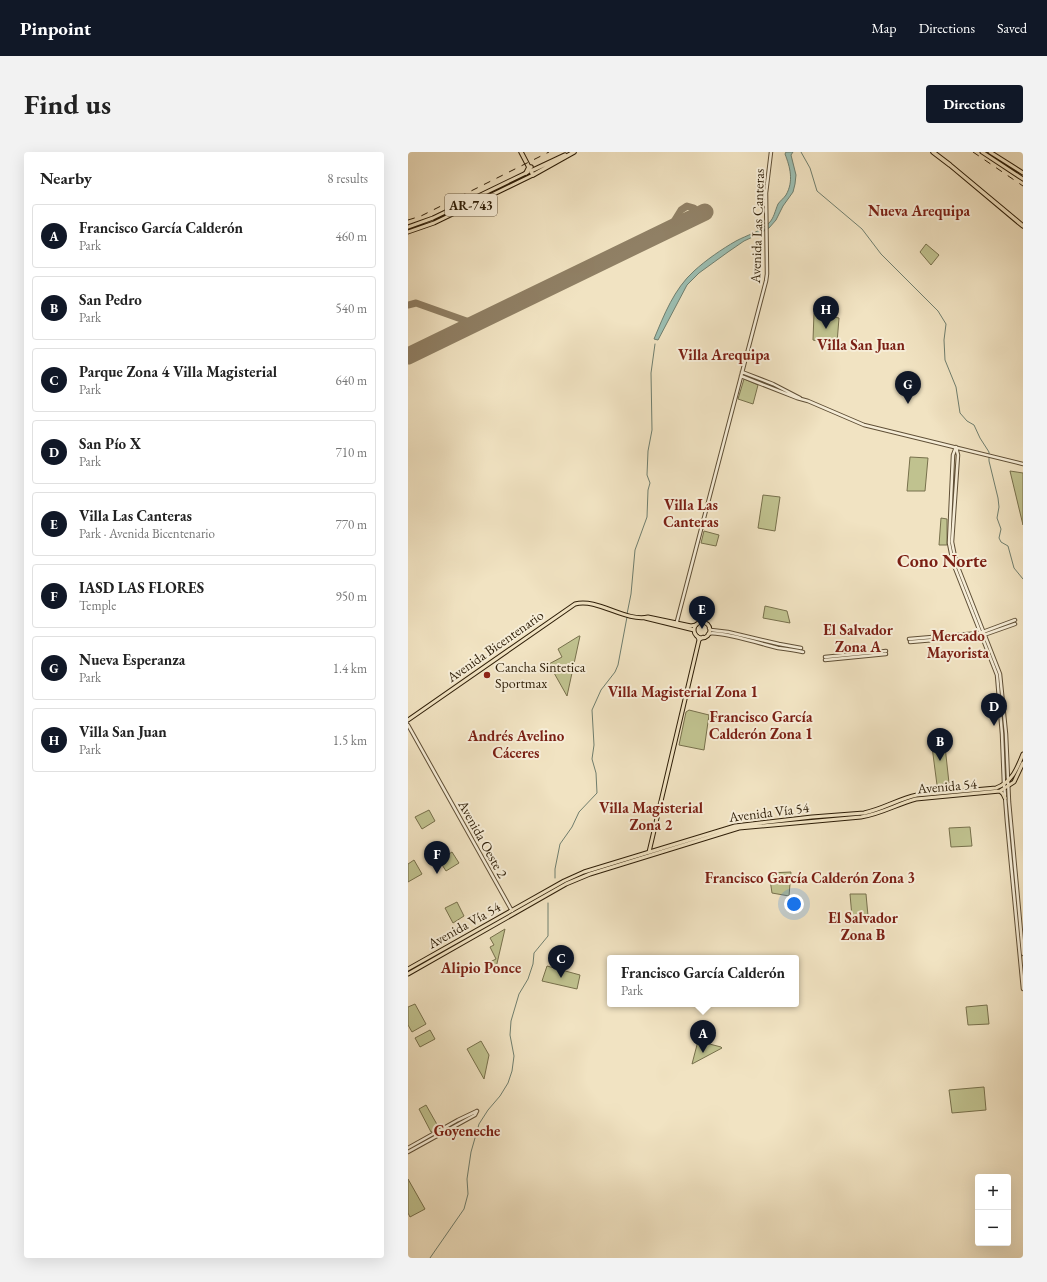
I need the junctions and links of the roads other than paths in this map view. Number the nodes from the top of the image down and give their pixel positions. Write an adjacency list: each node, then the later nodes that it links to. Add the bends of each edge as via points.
1 (521, 152): 7 (highway)
2 (575, 152): 7 (highway); 7 (highway)
3 (771, 152): 14 (street, Avenida Las Canteras, via 766,193 767,274)
4 (933, 152): 11 (highway)
5 (982, 152): 10 (main road)
6 (990, 152): 9 (main road)
7 (531, 171): 8 (highway); 13 (main road, AR-743, via 434,223)
8 (526, 173): 12 (main road, AR-743, via 433,218)
9 (1023, 174)
10 (1023, 179)
11 (1023, 226)
12 (408, 227)
13 (408, 232)
14 (742, 374): 15 (street, via 773,384 864,425); 20 (street, Avenida Las Canteras)
15 (956, 447): 16 (street); 17 (street); 18 (street)
16 (1023, 464)
17 (952, 484): 18 (street); 25 (street, via 949,548)
18 (956, 485): 25 (street, via 952,537 954,554)
19 (1015, 622): 25 (street)
20 (677, 624): 21 (main road, Avenida Bicentenario); 23 (main road, Avenida Bicentenario); 35 (main road, Avenida Bicentenario, via 586,603 575,604)
21 (696, 625): 22 (main road, via 703,622); 23 (main road)
22 (709, 628): 24 (main road); 30 (street)
23 (694, 630): 26 (main road)
24 (708, 634): 27 (main road); 31 (street)
25 (982, 634): 29 (street); 34 (street)
26 (697, 636): 27 (main road); 28 (street)
27 (703, 637): 28 (street)
28 (699, 640): 46 (main road)
29 (909, 641)
30 (801, 648)
31 (803, 652)
32 (886, 652): 33 (street)
33 (825, 659)
34 (1001, 694): 39 (street); 40 (street)
35 (408, 720)
36 (408, 725): 48 (street, Avenida Oeste 2)
37 (1023, 754): 39 (main road, Avenida Vía 54, via 1014,775)
38 (1023, 763): 41 (main road, Avenida 54, via 1016,778)
39 (1007, 782): 40 (main road, Avenida Vía 54); 41 (street)
40 (1004, 784): 42 (street); 46 (main road, Avenida Vía 54, via 992,789 917,795 864,813 740,825)
41 (1008, 787): 42 (main road, Avenida 54); 49 (street)
42 (1004, 789): 43 (main road, Avenida 54); 44 (street)
43 (1000, 791): 44 (main road); 45 (main road, Avenida 54, via 916,799)
44 (1005, 798): 52 (street)
45 (861, 818): 47 (main road, Avenida Vía 54, via 739,828)
46 (649, 852): 47 (street); 48 (main road, Avenida Vía 54, via 584,872)
47 (648, 857): 51 (main road, Avenida Vía 54, via 566,884)
48 (512, 911): 50 (main road, Avenida Vía 54)
49 (1023, 954)
50 (408, 969)
51 (408, 974)
52 (1023, 989)
53 (408, 1148): 54 (street, via 477,1111 475,1115)
54 (408, 1152)

